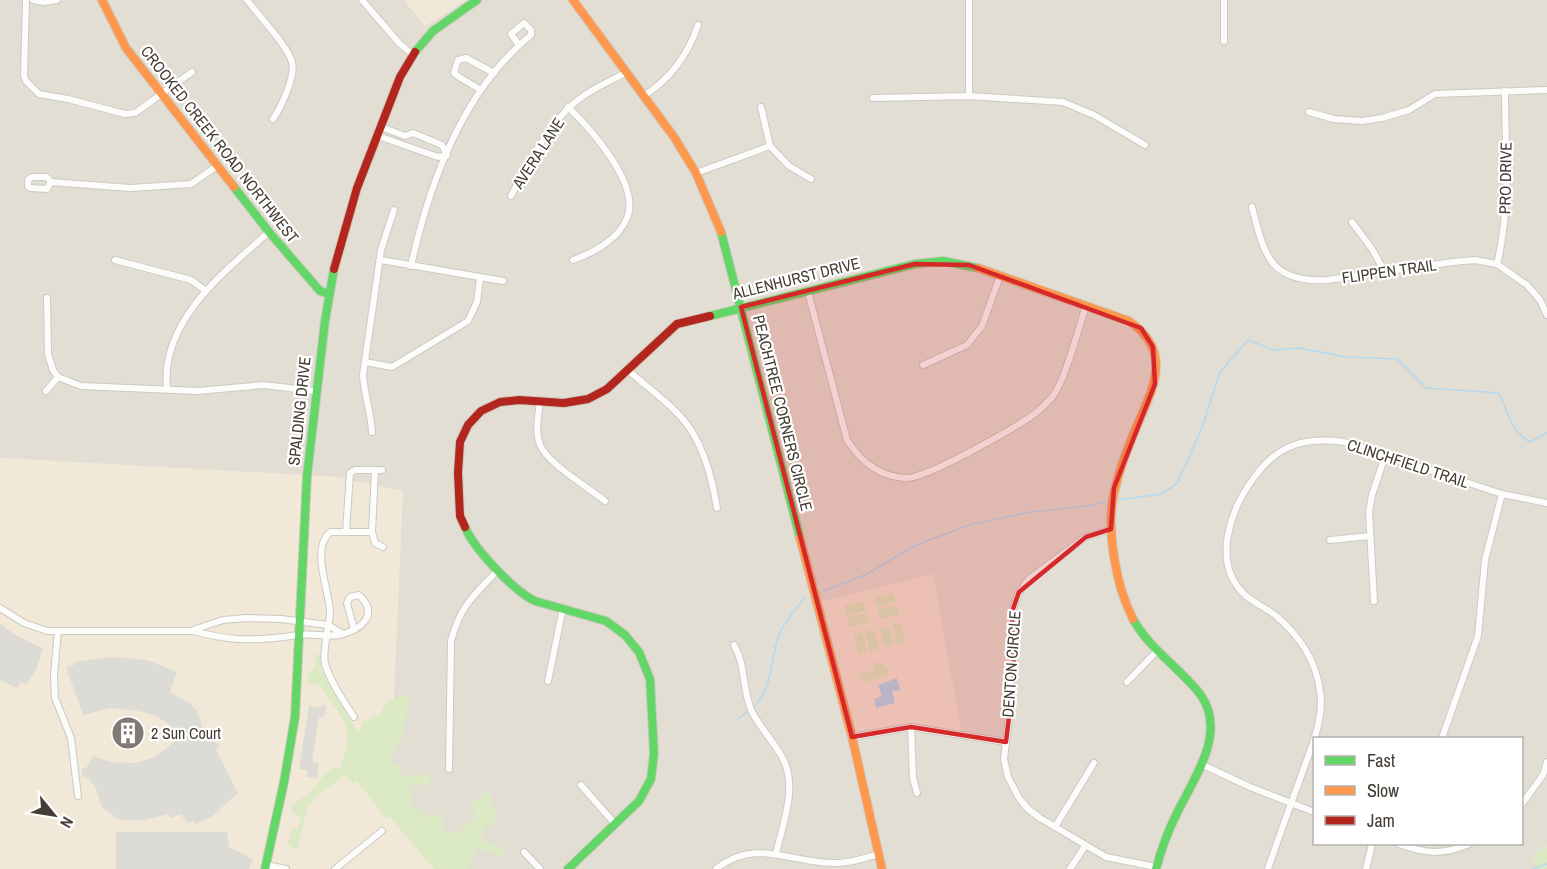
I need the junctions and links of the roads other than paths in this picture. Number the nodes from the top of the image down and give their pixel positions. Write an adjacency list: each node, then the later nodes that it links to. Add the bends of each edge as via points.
1 (26, 0): 21 (street, via 24,76 39,94 125,114 135,113)
2 (33, 0): 3 (street)
3 (57, 0)
4 (102, 0): 21 (street, CROOKED CREEK ROAD NORTHWEST, via 126,48)
5 (247, 0): 28 (street, via 292,62 283,104)
6 (362, 0): 14 (street)
7 (477, 0): 14 (street, SPALDING DRIVE, via 433,31)
8 (573, 0): 16 (street, PEACHTREE CORNERS CIRCLE)
9 (969, 0): 23 (street)
10 (1224, 0): 12 (street)
11 (698, 26): 22 (street, via 676,68)
12 (1224, 41)
13 (519, 45): 17 (street)
14 (413, 55): 29 (street, SPALDING DRIVE)
15 (192, 72): 21 (street)
16 (627, 72): 22 (street, PEACHTREE CORNERS CIRCLE); 25 (street, AVERA LANE)
17 (494, 73): 18 (street); 18 (street, via 466,58 458,60 454,73)
18 (481, 90): 34 (street)
19 (1547, 90): 20 (street)
20 (1505, 91): 27 (street, via 1435,94 1409,110 1362,121); 47 (street, PRO DRIVE, via 1504,238)
21 (162, 95): 35 (street, CROOKED CREEK ROAD NORTHWEST)
22 (645, 95): 36 (street, PEACHTREE CORNERS CIRCLE)
23 (969, 96): 24 (street); 32 (street, via 1063,102)
24 (873, 98)
25 (568, 107): 39 (street, AVERA LANE); 46 (street, via 600,142 624,180 630,201 628,218 616,235 589,255)
26 (760, 107): 33 (street)
27 (1309, 112)
28 (273, 119)
29 (378, 131): 30 (street, via 384,128); 31 (street); 55 (street, SPALDING DRIVE, via 344,227)
30 (405, 136): 31 (street); 34 (street, via 412,133 442,145)
31 (402, 144): 34 (street, via 438,157)
32 (1145, 145)
33 (770, 146): 36 (street); 37 (street, via 789,166)
34 (447, 155): 48 (street, via 432,187)
35 (217, 166): 38 (street, via 191,184 130,189); 43 (street, CROOKED CREEK ROAD NORTHWEST)
36 (696, 173): 58 (street, PEACHTREE CORNERS CIRCLE, via 722,235)
37 (811, 179)
38 (51, 182)
39 (511, 196)
40 (1252, 207): 49 (street, FLIPPEN TRAIL, via 1268,259 1292,276 1308,281)
41 (394, 210): 45 (street)
42 (1353, 222): 49 (street)
43 (269, 232): 53 (street); 55 (street, CROOKED CREEK ROAD NORTHWEST, via 320,291)
44 (115, 260): 53 (street, via 191,280)
45 (381, 260): 48 (street); 60 (street)
46 (573, 260)
47 (1497, 264): 49 (street, FLIPPEN TRAIL, via 1453,261); 59 (street, FLIPPEN TRAIL, via 1527,285)
48 (411, 266): 51 (street)
49 (1385, 272)
50 (1000, 276): 54 (street, ALLENHURST DRIVE, via 943,261 915,264); 57 (street, ALLENHURST DRIVE); 61 (street, via 982,326 967,345)
51 (480, 278): 52 (street); 60 (street, via 477,302 468,321 392,368)
52 (503, 281)
53 (206, 291): 64 (street, via 175,337 168,360)
54 (808, 292): 57 (street, via 847,440 858,458 873,469 907,478 947,464 1034,414 1054,395); 58 (street, ALLENHURST DRIVE)
55 (328, 294): 66 (street, SPALDING DRIVE)
56 (47, 298): 63 (street, via 48,354)
57 (1086, 306): 76 (street, ALLENHURST DRIVE, via 1141,328 1153,347 1157,366 1155,384 1114,488)
58 (741, 307): 62 (street, ALLENHURST DRIVE, via 677,324); 100 (street, PEACHTREE CORNERS CIRCLE)
59 (1547, 315)
60 (365, 362): 68 (street, via 364,386)
61 (922, 365)
62 (628, 370): 67 (street, ALLENHURST DRIVE, via 607,389 588,399); 75 (street, via 681,417 693,434 704,455)
63 (58, 377): 64 (street, via 81,386); 65 (street)
64 (167, 389): 66 (street, via 198,391 263,385)
65 (46, 391)
66 (315, 391): 86 (street, SPALDING DRIVE)
67 (540, 402): 73 (street, via 540,446 552,462); 82 (street, ALLENHURST DRIVE, via 500,402 481,411 460,442 460,516 469,537)
68 (372, 432)
69 (1385, 456): 72 (street, CLINCHFIELD TRAIL); 79 (street, via 1372,495); 101 (street, CLINCHFIELD TRAIL, via 1344,442 1321,439 1281,450 1254,477 1230,525 1226,555 1236,584 1291,630 1305,646 1314,667 1321,693)
70 (382, 470): 71 (street)
71 (375, 471): 77 (street, via 350,473); 78 (street)
72 (1502, 494): 74 (street, CLINCHFIELD TRAIL); 102 (street, via 1485,560 1478,636)
73 (605, 501)
74 (1547, 503)
75 (717, 508)
76 (1111, 529): 95 (street, ALLENHURST DRIVE, via 1128,611); 104 (street, DENTON CIRCLE, via 1086,537 1029,579 1019,592 1012,612 1014,676)
77 (346, 531): 78 (street); 87 (street, via 330,532 324,542 321,568 329,606)
78 (372, 532): 81 (street, via 375,543)
79 (1370, 537): 80 (street); 83 (street)
80 (1330, 540)
81 (383, 547)
82 (498, 570): 85 (street, ALLENHURST DRIVE, via 525,596); 108 (street, via 467,602 451,641)
83 (1374, 601)
84 (0, 608): 90 (street, via 24,623)
85 (562, 608): 96 (street); 115 (street, ALLENHURST DRIVE, via 606,621 625,635 639,652 650,679 654,753 651,779 639,801)
86 (299, 621): 87 (street); 89 (street, via 246,618); 91 (street, SPALDING DRIVE)
87 (328, 625): 92 (street); 93 (street)
88 (354, 629): 88 (street, via 366,621 369,612 359,595 347,603); 92 (street)
89 (193, 631): 90 (street); 91 (street, via 241,639)
90 (57, 632): 111 (street, via 55,698 71,738)
91 (299, 634): 93 (street); 125 (street, SPALDING DRIVE, via 292,740)
92 (343, 634): 93 (street)
93 (327, 636): 98 (street, via 324,661)
94 (734, 645): 123 (street, via 752,712 787,767 790,793)
95 (1156, 652): 97 (street); 107 (street, ALLENHURST DRIVE, via 1204,698 1211,717 1211,735)
96 (548, 681)
97 (1127, 682)
98 (354, 717)
99 (910, 727): 100 (street); 104 (street); 110 (street)
100 (852, 737): 124 (street, PEACHTREE CORNERS CIRCLE)
101 (1314, 737)
102 (1442, 737)
103 (1313, 739): 113 (street, CLINCHFIELD TRAIL)
104 (1005, 742): 116 (street, DENTON CIRCLE, via 1008,777 1019,798)
105 (1547, 762): 112 (street, via 1543,775)
106 (1094, 763): 116 (street)
107 (1201, 764): 113 (street); 126 (street, ALLENHURST DRIVE, via 1165,839)
108 (449, 769)
109 (581, 785): 115 (street)
110 (917, 793)
111 (78, 796)
112 (1523, 801)
113 (1292, 804): 114 (street); 134 (street, CLINCHFIELD TRAIL)
114 (1313, 812)
115 (615, 824): 130 (street, ALLENHURST DRIVE)
116 (1055, 827): 121 (street, DENTON CIRCLE)
117 (382, 831): 128 (street)
118 (1372, 845): 135 (street)
119 (1404, 845): 120 (street, via 1438,853)
120 (1465, 845)
121 (1085, 846): 126 (street, DENTON CIRCLE, via 1106,857); 133 (street)
122 (524, 852): 129 (street)
123 (776, 854): 124 (street, via 838,863); 131 (street, via 748,853 728,859)
124 (879, 854): 132 (street, PEACHTREE CORNERS CIRCLE)
125 (266, 867): 127 (street)
126 (1156, 868)
127 (286, 869)
128 (335, 869)
129 (540, 869)
130 (568, 869)
131 (716, 869)
132 (882, 869)
133 (1070, 869)
134 (1268, 869)
135 (1366, 869)

